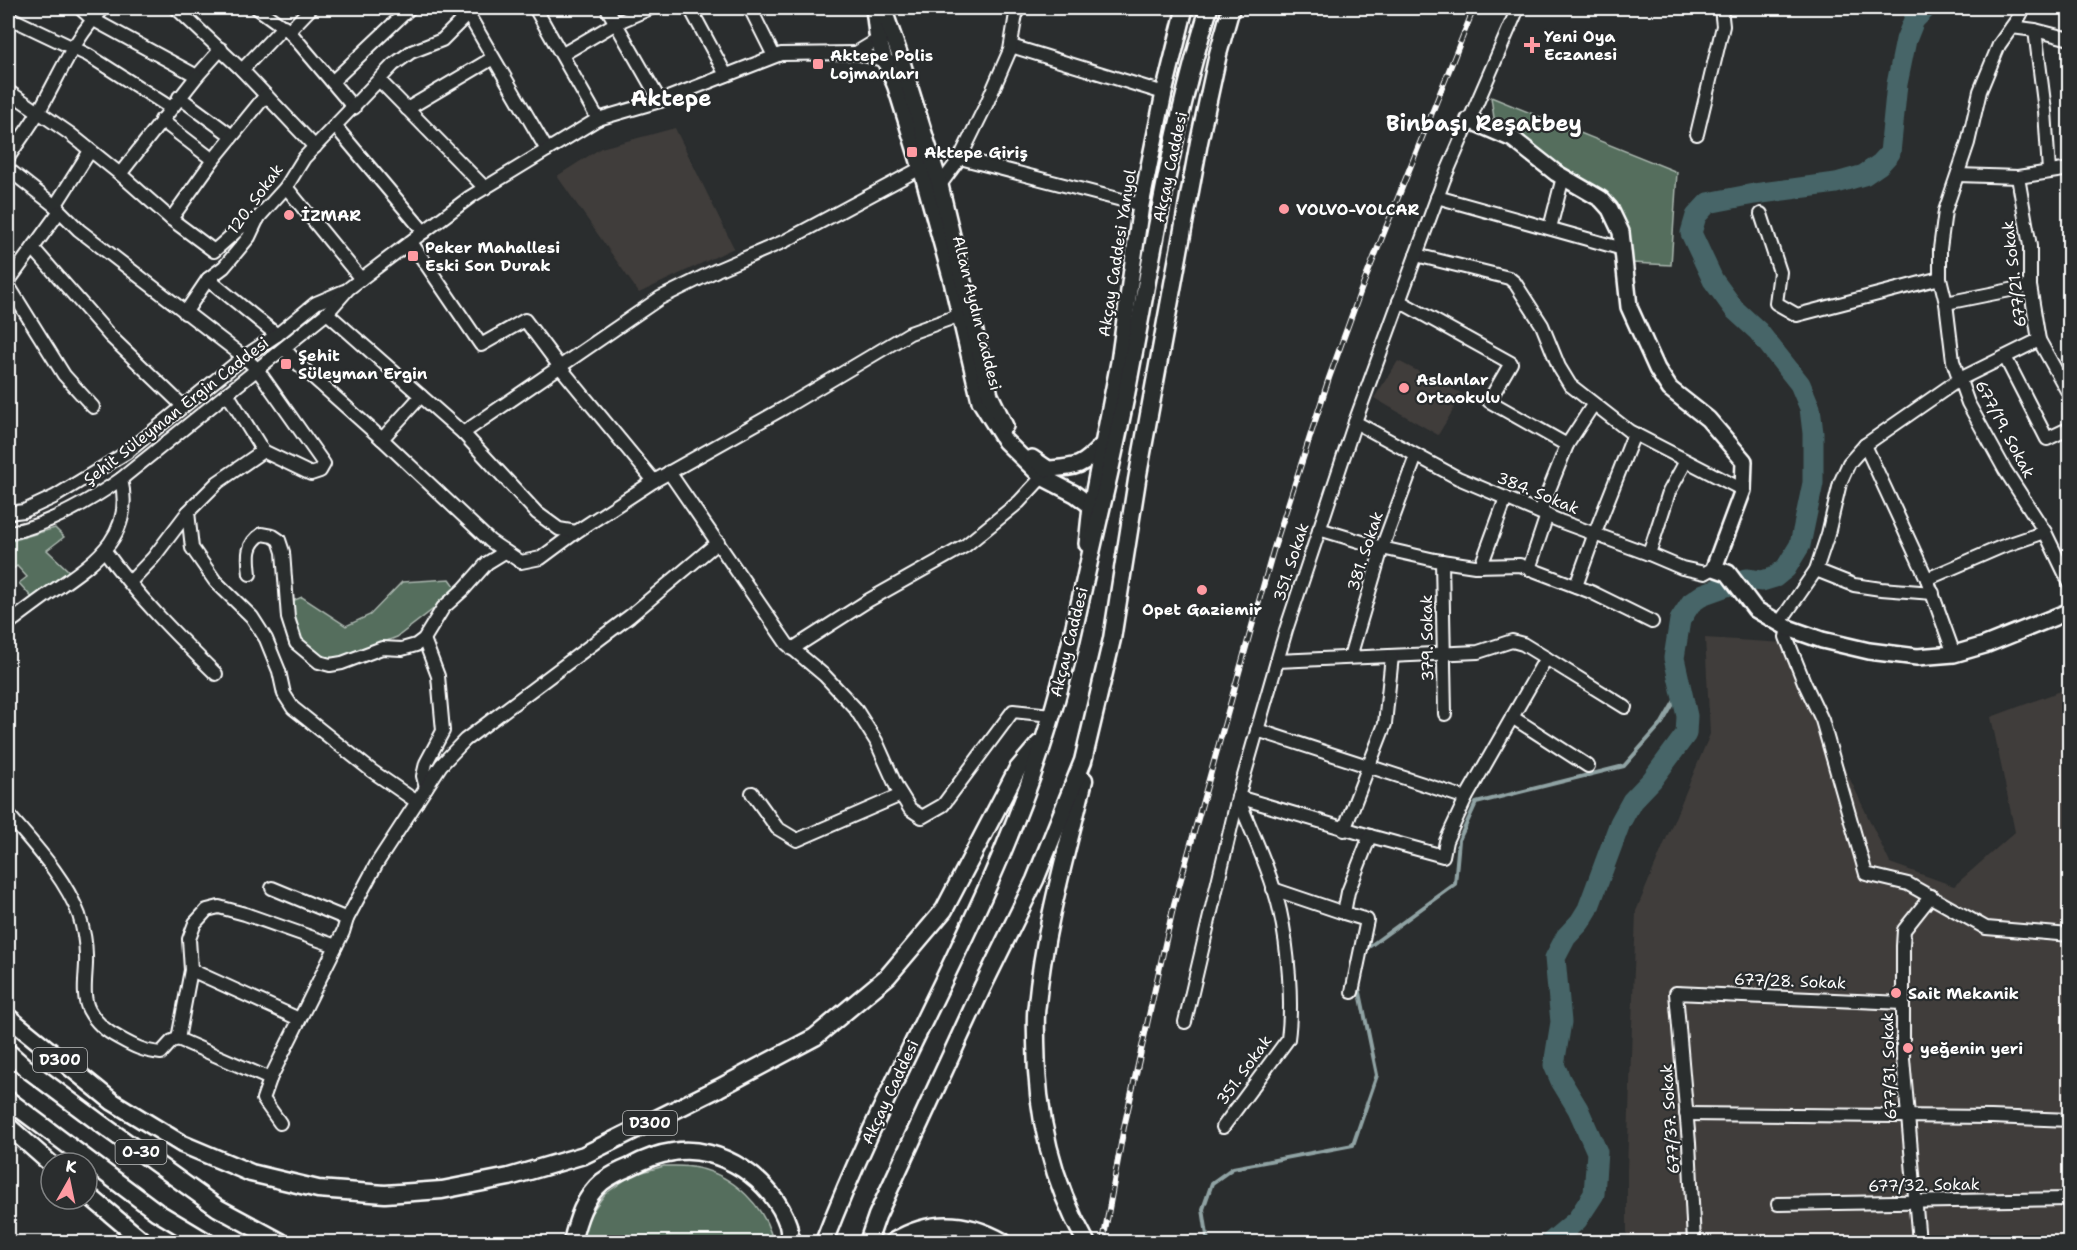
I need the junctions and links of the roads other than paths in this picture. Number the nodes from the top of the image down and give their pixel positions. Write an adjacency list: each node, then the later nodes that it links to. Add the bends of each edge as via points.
1 (80, 8): 23 (street)
2 (104, 8): 23 (street)
3 (176, 8): 32 (street)
4 (257, 8): 26 (street)
5 (312, 8): 26 (street)
6 (410, 8): 43 (street)
7 (536, 8): 34 (street)
8 (607, 8): 24 (street)
9 (651, 8): 24 (street)
10 (690, 8): 40 (street)
11 (750, 8): 35 (street)
12 (873, 8): 28 (main road, Altan Aydın Caddesi)
13 (883, 8): 28 (main road, Altan Aydın Caddesi)
14 (1017, 8): 30 (street)
15 (1185, 8): 45 (main road, Akçay Caddesi Yanyol)
16 (1209, 8): 154 (highway, Akçay Caddesi, via 1185,96 1128,388)
17 (1232, 8): 175 (highway, Akçay Caddesi, via 1199,142 1112,639)
18 (1518, 8): 55 (street, 351. Sokak)
19 (1721, 8): 57 (street, via 1723,26)
20 (2021, 8): 25 (street, 677/19. Sokak)
21 (471, 11): 36 (street); 42 (street, 120. Sokak, via 442,40 411,52)
22 (8, 18): 31 (street)
23 (92, 19): 31 (street); 41 (street)
24 (616, 23): 34 (street); 48 (street)
25 (2012, 27): 27 (street); 70 (street, 677/19. Sokak, via 1999,45 1980,91)
26 (286, 28): 39 (street); 43 (street)
27 (2035, 30): 29 (street); 68 (street)
28 (886, 38): 33 (street); 37 (main road, Altan Aydın Caddesi); 38 (main road, Altan Aydın Caddesi)
29 (2070, 39)
30 (1011, 46): 45 (street); 63 (street)
31 (72, 48): 49 (street); 52 (street)
32 (221, 49): 39 (street); 41 (street)
33 (856, 53): 35 (street, Şehit Süleyman Ergin Caddesi); 38 (street)
34 (563, 54): 53 (street)
35 (774, 56): 40 (street, Şehit Süleyman Ergin Caddesi)
36 (493, 58): 51 (street); 60 (street)
37 (902, 61): 38 (street); 73 (main road, Altan Aydın Caddesi)
38 (886, 62): 65 (main road, Altan Aydın Caddesi)
39 (242, 70): 46 (street)
40 (726, 75): 48 (street, Şehit Süleyman Ergin Caddesi)
41 (197, 76): 47 (street)
42 (379, 80): 50 (street, 120. Sokak); 51 (street)
43 (333, 81): 50 (street)
44 (8, 91): 52 (street)
45 (1164, 93): 77 (main road, Akçay Caddesi Yanyol)
46 (266, 95): 58 (street); 59 (street)
47 (179, 98): 49 (street); 58 (street)
48 (660, 101): 53 (street, Şehit Süleyman Ergin Caddesi)
49 (171, 108): 54 (street)
50 (354, 108): 56 (street, 120. Sokak)
51 (407, 109): 75 (street)
52 (39, 112): 61 (street); 62 (street)
53 (598, 119): 60 (street, Şehit Süleyman Ergin Caddesi)
54 (161, 120): 64 (street); 69 (street)
55 (1469, 120): 71 (main road, via 1513,139); 76 (street, 351. Sokak)
56 (335, 126): 59 (street, 120. Sokak); 83 (street)
57 (1697, 134)
58 (232, 136): 64 (street)
59 (315, 147): 74 (street, 120. Sokak)
60 (547, 150): 75 (street, Şehit Süleyman Ergin Caddesi)
61 (90, 151): 69 (street); 78 (street)
62 (8, 158)
63 (960, 158): 73 (street); 77 (street)
64 (213, 160): 81 (street)
65 (921, 168): 98 (main road, Altan Aydın Caddesi); 104 (street, via 785,241 660,298)
66 (8, 169): 78 (street)
67 (2070, 169): 68 (street)
68 (2049, 171): 72 (street)
69 (120, 174): 81 (street)
70 (1958, 175): 72 (street); 88 (street, 677/19. Sokak, via 1945,211)
71 (1563, 177): 82 (street); 86 (main road, via 1601,199 1610,209 1621,232)
72 (2018, 177): 92 (street, 677/21. Sokak, via 2030,246)
73 (940, 185): 98 (main road, Altan Aydın Caddesi)
74 (286, 188): 80 (street, 120. Sokak); 90 (street)
75 (485, 188): 83 (street, Şehit Süleyman Ergin Caddesi)
76 (1437, 197): 82 (street); 87 (street, 351. Sokak)
77 (1142, 205): 120 (main road, Akçay Caddesi Yanyol, via 1119,362)
78 (57, 209): 85 (street); 96 (street)
79 (1761, 214): 88 (street, via 1780,272 1776,303 1797,315)
80 (258, 218): 81 (street, via 214,251); 89 (street, 120. Sokak, via 249,237 224,267)
81 (171, 219)
82 (1550, 228): 86 (street)
83 (424, 232): 84 (street, Şehit Süleyman Ergin Caddesi)
84 (411, 242): 90 (street, Şehit Süleyman Ergin Caddesi); 104 (street, via 481,345 525,320)
85 (33, 248): 91 (street); 111 (street, via 110,336)
86 (1623, 249): 128 (main road, via 1629,307 1657,369 1670,388 1708,419 1744,462)
87 (1416, 255): 94 (street, 351. Sokak); 110 (street, via 1509,278 1515,283 1542,325 1570,385)
88 (1940, 278): 95 (street, 677/19. Sokak)
89 (208, 279): 96 (street, 120. Sokak); 99 (street)
90 (361, 279): 93 (street, Şehit Süleyman Ergin Caddesi)
91 (8, 284): 112 (street, via 64,375)
92 (2030, 286): 95 (street); 100 (street, 677/21. Sokak)
93 (348, 289): 97 (street, Şehit Süleyman Ergin Caddesi); 99 (street, Şehit Süleyman Ergin Caddesi, via 316,303)
94 (1399, 301): 113 (street, 351. Sokak); 118 (street, via 1511,363 1489,401)
95 (1946, 303): 106 (street, 677/19. Sokak, via 1953,361)
96 (185, 313): 102 (street)
97 (327, 313): 101 (street, Şehit Süleyman Ergin Caddesi); 108 (street)
98 (964, 313): 120 (main road, Altan Aydın Caddesi, via 990,395 1005,426 1025,452 1048,469 1087,461); 124 (street, via 910,333); 125 (main road, Altan Aydın Caddesi, via 980,401 1005,441)
99 (277, 335): 102 (street, Şehit Süleyman Ergin Caddesi)
100 (2039, 340): 103 (street); 109 (street, 677/21. Sokak)
101 (284, 348): 105 (street, Şehit Süleyman Ergin Caddesi); 117 (street)
102 (244, 357): 105 (street); 111 (street, Şehit Süleyman Ergin Caddesi)
103 (2005, 357): 106 (street); 114 (street, via 2047,439)
104 (560, 367): 115 (street); 127 (street)
105 (257, 369): 107 (street, Şehit Süleyman Ergin Caddesi); 121 (street, via 324,464 320,471 311,474)
106 (1960, 379): 119 (street); 137 (street, 677/19. Sokak, via 1968,403 2005,470)
107 (227, 393): 121 (street); 126 (street, Şehit Süleyman Ergin Caddesi)
108 (421, 396): 115 (street); 117 (street)
109 (2070, 396)
110 (1593, 405): 116 (street); 118 (street)
111 (183, 406): 132 (street, Şehit Süleyman Ergin Caddesi, via 126,453 90,476 24,511)
112 (93, 407)
113 (1355, 422): 122 (street, 384. Sokak); 134 (street, 351. Sokak)
114 (2070, 428)
115 (463, 433): 136 (street, via 537,513 559,529)
116 (1634, 434): 123 (street); 138 (street)
117 (382, 439): 142 (street)
118 (1568, 445): 133 (street)
119 (1865, 445): 148 (street, via 1849,463 1840,483); 150 (street)
120 (1101, 446): 130 (main road, Akçay Caddesi Yanyol)
121 (263, 451): 131 (street, via 218,482)
122 (1416, 456): 129 (street, 384. Sokak); 140 (street, 381. Sokak)
123 (1686, 461): 128 (street); 143 (street, via 1669,492)
124 (669, 472): 127 (street); 139 (street)
125 (1042, 477): 130 (main road, Altan Aydın Caddesi); 161 (street, via 1019,502 965,546)
126 (121, 479): 135 (street, Şehit Süleyman Ergin Caddesi, via 57,517 25,530); 141 (street, via 124,510 118,532)
127 (654, 481): 136 (street)
128 (1743, 490): 147 (main road)
129 (1506, 498): 133 (street, 384. Sokak); 145 (street)
130 (1091, 506): 154 (main road)
131 (188, 512): 151 (street); 183 (street, via 192,548 215,581 252,617 266,639 284,694 293,708)
132 (8, 513)
133 (1544, 514): 138 (street, 384. Sokak); 146 (street)
134 (1319, 530): 140 (street); 167 (street, 351. Sokak)
135 (8, 532)
136 (576, 532): 142 (street, via 541,558 521,562)
137 (2045, 532): 150 (street); 152 (street, 677/19. Sokak)
138 (1594, 534): 143 (street, 384. Sokak); 153 (street)
139 (718, 542): 161 (street); 178 (street, via 630,616 465,740)
140 (1382, 548): 144 (street); 165 (street, 381. Sokak)
141 (105, 551): 151 (street); 158 (street)
142 (505, 552): 160 (street, via 487,563 443,608)
143 (1649, 554): 147 (street, 384. Sokak, via 1682,568 1705,573)
144 (1442, 561): 145 (street); 162 (street, 379. Sokak)
145 (1480, 566): 146 (street, via 1505,564)
146 (1529, 569): 153 (street)
147 (1721, 570): 159 (main road, via 1755,609)
148 (1816, 570): 155 (street, via 1854,585); 159 (street)
149 (250, 574): 160 (street, via 248,551 254,538 262,534 279,540 288,618 296,643 318,662 342,663 382,648 409,647)
150 (1927, 579): 155 (street)
151 (129, 582): 168 (street)
152 (2070, 584)
153 (1576, 586): 157 (street)
154 (1083, 587): 171 (highway, Akçay Caddesi)
155 (1933, 593): 163 (street)
156 (2070, 612): 163 (main road)
157 (1652, 622)
158 (8, 624)
159 (1784, 625): 163 (main road, via 1822,640 1869,651 1917,657); 189 (street, via 1822,720 1866,873 1908,884)
160 (424, 639): 178 (street, via 438,676 443,731 426,763)
161 (792, 649): 180 (street, via 855,708 876,741)
162 (1444, 653): 164 (street); 166 (street, via 1478,652 1512,640); 170 (street, 379. Sokak)
163 (1954, 654)
164 (1392, 656): 165 (street); 176 (street, via 1385,724)
165 (1350, 657): 167 (street)
166 (1546, 658): 169 (street); 172 (street)
167 (1277, 661): 173 (street, 351. Sokak)
168 (216, 674)
169 (1624, 707)
170 (1445, 714)
171 (1051, 716): 174 (highway, Akçay Caddesi); 180 (street, via 1013,711 943,805 922,818)
172 (1512, 717): 177 (street); 182 (street)
173 (1257, 729): 176 (street); 181 (street, 351. Sokak)
174 (1046, 736): 198 (highway, D300, via 1017,770 944,910 888,976 815,1037 584,1155 509,1177 442,1190 385,1194 318,1189 251,1173 182,1144 113,1102); 221 (highway, Akçay Caddesi, via 1019,815)
175 (1083, 761): 222 (highway, Akçay Caddesi, via 1035,880 973,1007); 225 (highway, via 1084,780 1036,1006 1036,1074 1057,1179)
176 (1370, 766): 182 (street); 185 (street)
177 (1588, 766)
178 (426, 788): 183 (street)
179 (752, 793): 180 (street, via 777,828 797,840)
180 (901, 795)
181 (1238, 797): 185 (street); 188 (street, 351. Sokak); 200 (street)
182 (1466, 798): 186 (street, via 1443,856)
183 (417, 802): 191 (street, via 377,863)
184 (8, 814): 201 (street, via 62,884 78,914 84,935 88,1009 105,1030 141,1051 161,1053)
185 (1344, 830): 186 (street)
186 (1370, 836): 190 (street)
187 (272, 888): 191 (street)
188 (1274, 889): 190 (street); 210 (street, 351. Sokak, via 1290,986 1288,1039)
189 (1931, 896): 192 (street, via 1986,928); 197 (street, 677/31. Sokak, via 1904,930)
190 (1344, 913): 195 (street, via 1367,920)
191 (347, 919): 193 (street)
192 (2070, 935)
193 (336, 946): 194 (street, via 219,907 207,910 195,922 189,939); 199 (street)
194 (191, 970): 199 (street); 201 (street)
195 (1352, 992)
196 (1676, 993): 197 (street, 677/28. Sokak); 205 (street, 677/37. Sokak)
197 (1903, 1003): 206 (street, 677/31. Sokak)
198 (8, 1017)
199 (299, 1020): 203 (street)
200 (1185, 1022)
201 (178, 1039): 203 (street)
202 (8, 1052): 218 (highway, O-30, via 218,1208)
203 (270, 1079): 208 (street, via 263,1099)
204 (8, 1101): 217 (highway, O-30, via 157,1212)
205 (1686, 1114): 206 (street); 226 (street, 677/37. Sokak)
206 (1907, 1116): 207 (street); 213 (street, 677/31. Sokak)
207 (2070, 1120)
208 (280, 1123)
209 (8, 1126): 211 (highway)
210 (1223, 1127)
211 (39, 1153)
212 (2070, 1200): 213 (street, 677/32. Sokak)
213 (1917, 1202): 215 (street, 677/32. Sokak); 227 (street, 677/31. Sokak)
214 (99, 1204): 216 (highway)
215 (1778, 1204)
216 (144, 1242)
217 (207, 1242)
218 (281, 1242)
219 (572, 1242): 220 (highway, via 587,1200 601,1183 636,1164 674,1151 718,1156 753,1176 778,1205 788,1224)
220 (791, 1242)
221 (824, 1242)
222 (868, 1242)
223 (893, 1242): 224 (highway, via 931,1226 976,1229)
224 (1003, 1242)
225 (1086, 1242)
226 (1694, 1242)
227 (1919, 1242)

